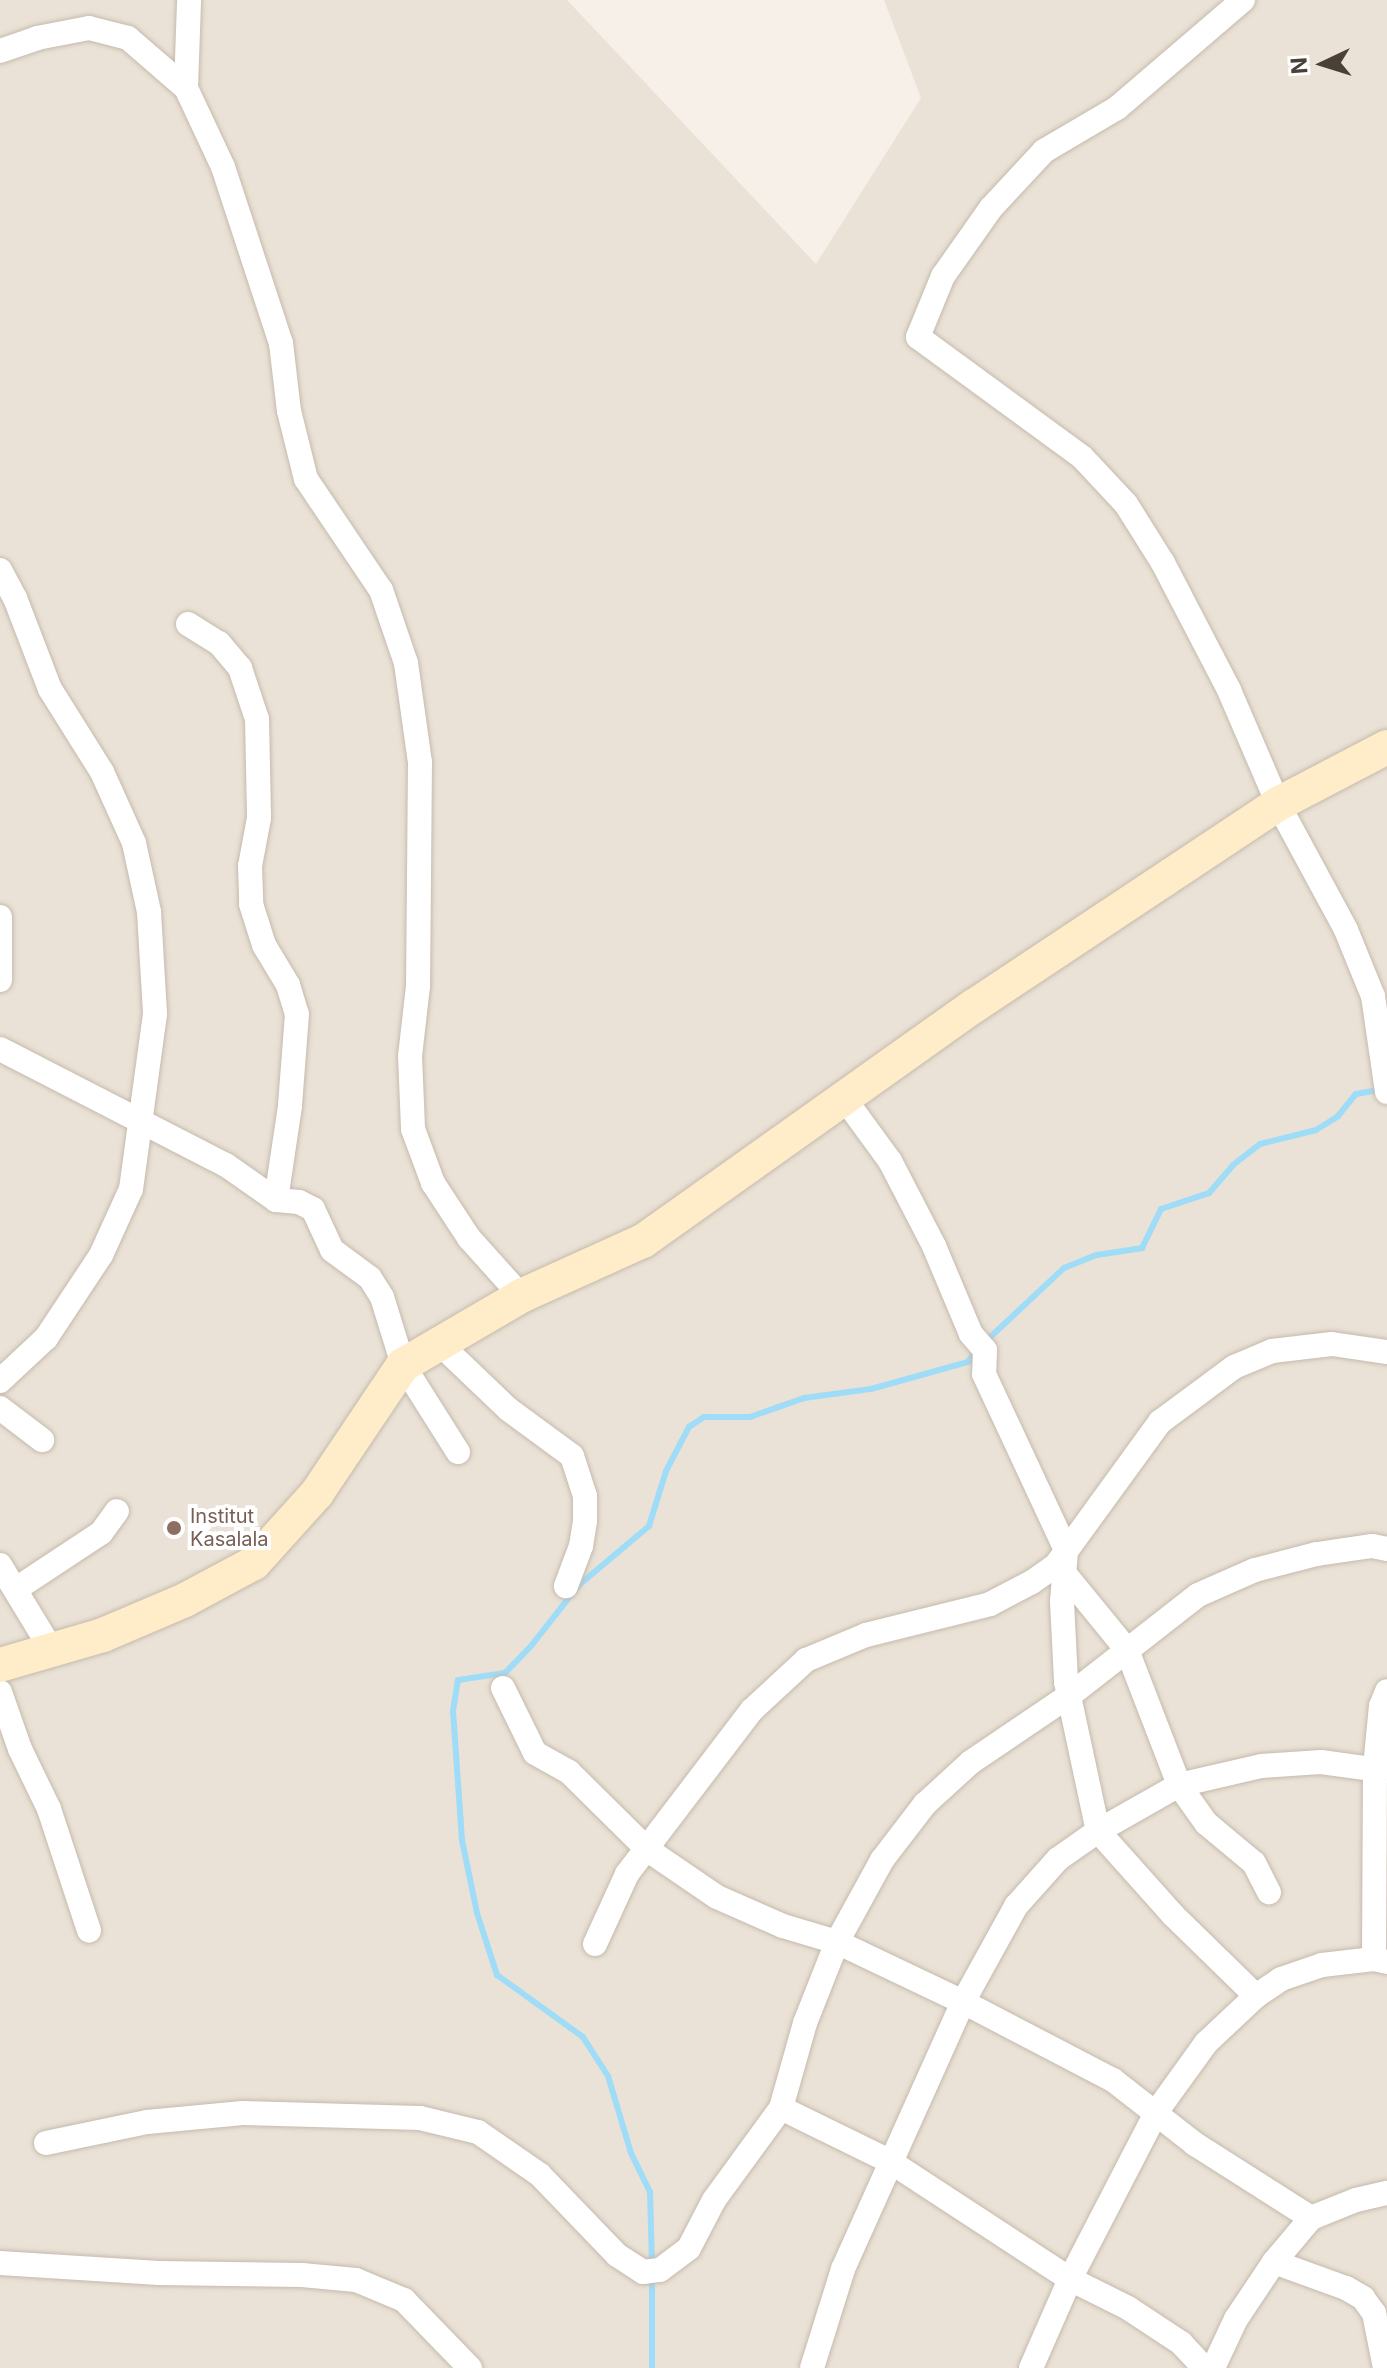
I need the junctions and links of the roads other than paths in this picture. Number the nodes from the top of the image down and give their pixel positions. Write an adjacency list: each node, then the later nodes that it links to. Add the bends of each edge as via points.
1 (189, 0): 4 (street)
2 (1243, 0): 8 (street, via 1117,108 1044,151 991,208 943,276 918,337 1082,457 1126,504 1229,690)
3 (0, 51): 4 (street, via 89,28 128,38)
4 (186, 88): 16 (street, via 223,167 281,343 289,411 306,479 381,590 406,663 420,762 418,986 410,1056 413,1129 433,1183 469,1238)
5 (0, 570): 14 (street, via 50,689 102,772 134,843 149,912 155,1014)
6 (188, 624): 15 (street, via 219,643 240,668 257,719 259,818 250,866 251,904 297,1014)
7 (1387, 747): 8 (street)
8 (1278, 804): 12 (street, via 1346,930 1373,996); 13 (street)
9 (0, 917): 10 (street)
10 (0, 980)
11 (0, 1049): 14 (street)
12 (1387, 1092)
13 (844, 1098): 16 (street, via 643,1241); 26 (street, via 890,1161 934,1246 978,1342 984,1374)
14 (142, 1122): 15 (street, via 226,1165); 20 (street, via 131,1189 101,1255 46,1338)
15 (276, 1200): 19 (street, via 313,1209 332,1250 370,1278 382,1297)
16 (521, 1296): 17 (street)
17 (440, 1344): 19 (street); 29 (street, via 508,1409 572,1456 585,1496 585,1521)
18 (1387, 1352): 26 (street, via 1332,1344 1272,1351 1234,1367 1160,1422)
19 (403, 1365): 23 (street); 31 (street, via 317,1493 254,1563 103,1635)
20 (0, 1381)
21 (0, 1408): 22 (street)
22 (42, 1440)
23 (458, 1452)
24 (117, 1511): 30 (street, via 101,1533)
25 (1387, 1549): 32 (street, via 1372,1546 1317,1554 1255,1570 1198,1595)
26 (1066, 1550): 28 (street); 41 (street, via 1056,1565 990,1604 866,1635 806,1660 752,1710)
27 (0, 1565): 30 (street)
28 (1065, 1574): 32 (street); 37 (street, via 1062,1602)
29 (566, 1586)
30 (16, 1589): 31 (street)
31 (51, 1649): 33 (street)
32 (1127, 1650): 37 (street); 39 (street)
33 (0, 1665)
34 (503, 1688): 41 (street, via 535,1753 569,1772)
35 (1387, 1691): 38 (street, via 1381,1706)
36 (0, 1692): 43 (street, via 49,1809)
37 (1070, 1695): 40 (street); 44 (street, via 971,1762 925,1804 882,1860)
38 (1381, 1769): 39 (street, via 1321,1762 1261,1766); 46 (street)
39 (1179, 1785): 40 (street); 42 (street, via 1206,1823 1254,1863)
40 (1098, 1831): 47 (street); 48 (street, via 1058,1859 1016,1906)
41 (648, 1850): 44 (street, via 717,1897); 45 (street, via 627,1874)
42 (1269, 1892)
43 (89, 1931)
44 (837, 1942): 48 (street); 49 (street, via 805,2023)
45 (595, 1944)
46 (1380, 1960): 47 (street, via 1322,1965 1281,1979)
47 (1256, 1996): 50 (street, via 1206,2043)
48 (963, 2002): 50 (street, via 1113,2080); 52 (street)
49 (781, 2108): 51 (street, via 714,2200 689,2248 651,2271 617,2255 540,2175 478,2132 420,2118 243,2113 147,2122); 52 (street)
50 (1157, 2111): 54 (street, via 1195,2144); 57 (street)
51 (46, 2143)
52 (891, 2162): 57 (street); 60 (street, via 843,2269)
53 (1387, 2193): 54 (street)
54 (1311, 2218): 55 (street)
55 (1274, 2262): 58 (street); 63 (street, via 1236,2319)
56 (0, 2263): 59 (street, via 356,2280 404,2300)
57 (1070, 2279): 61 (street); 62 (street, via 1181,2343)
58 (1375, 2298): 64 (street)
59 (470, 2368)
60 (812, 2368)
61 (1031, 2368)
62 (1204, 2368)
63 (1213, 2368)
64 (1385, 2368)

